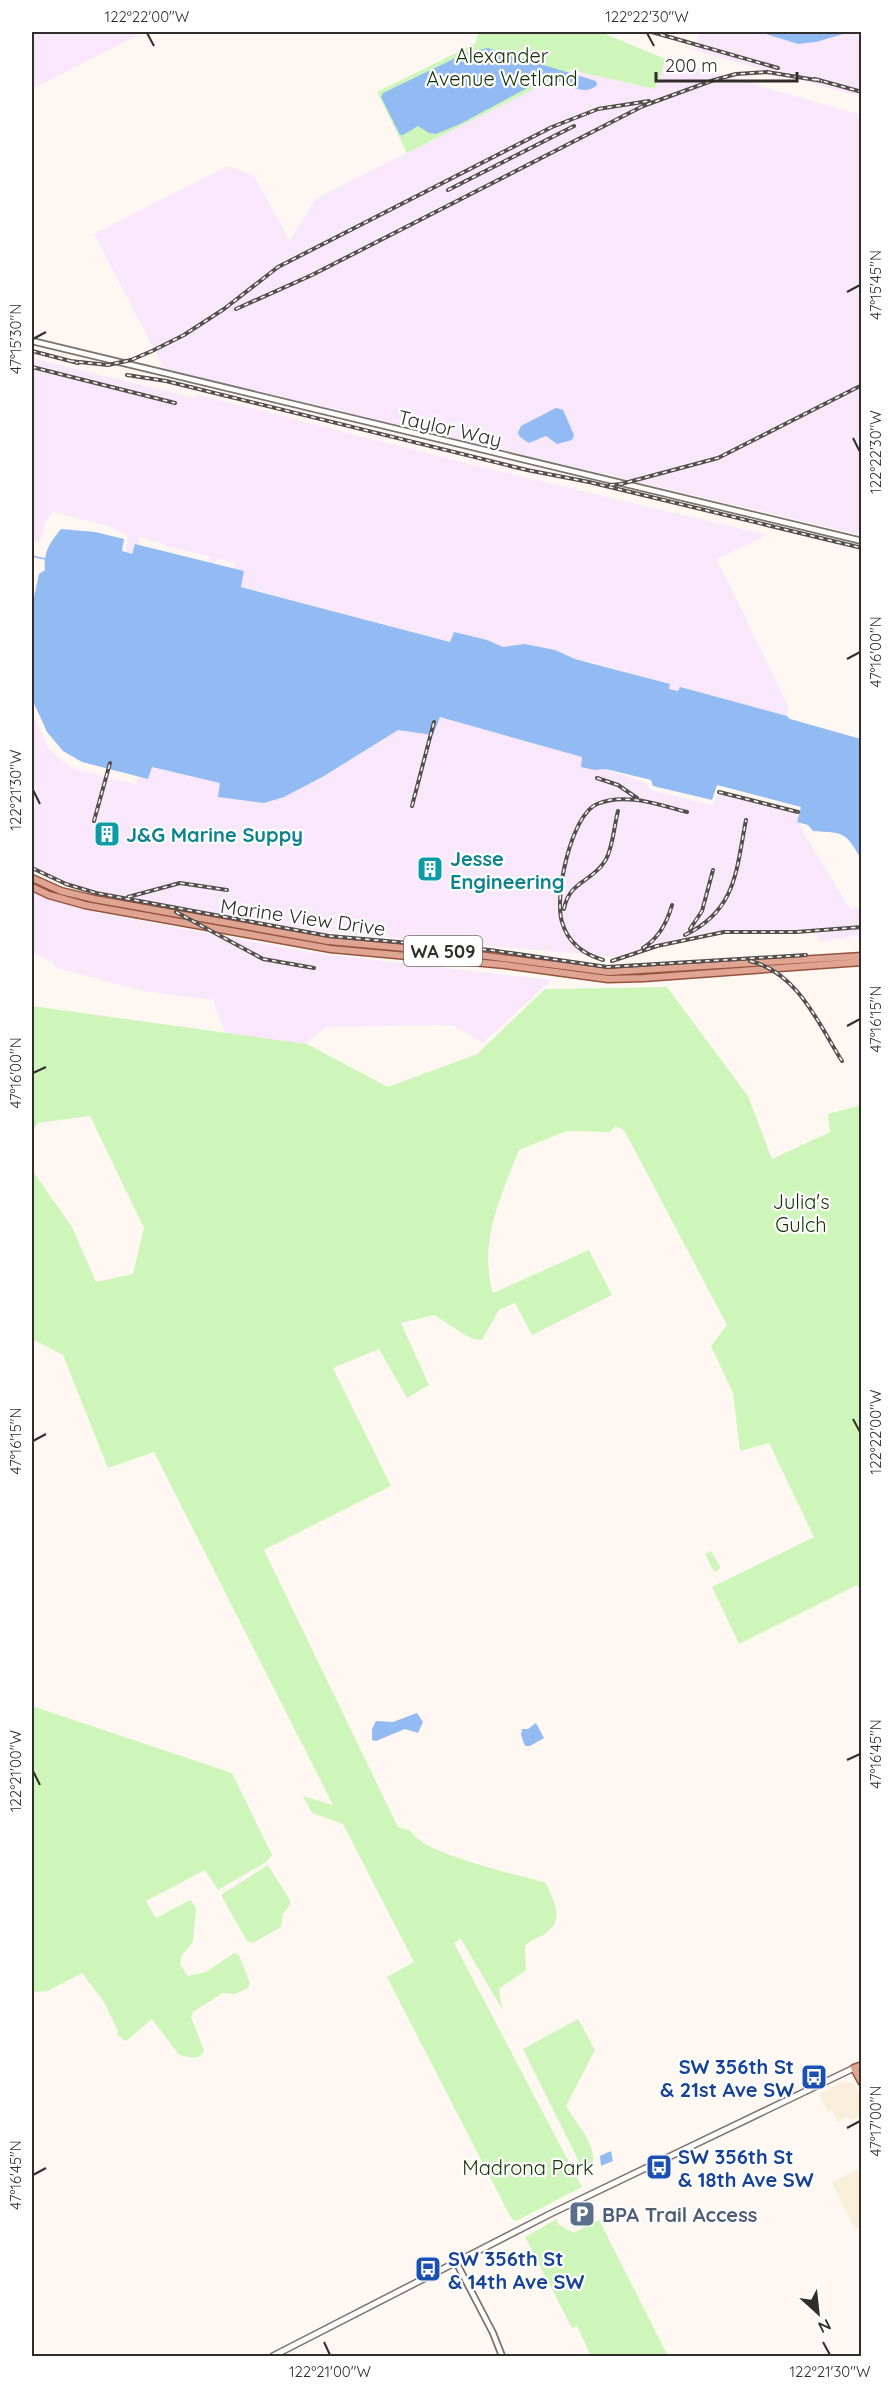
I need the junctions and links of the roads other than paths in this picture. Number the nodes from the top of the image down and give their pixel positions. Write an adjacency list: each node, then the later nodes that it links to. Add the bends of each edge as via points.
1 (32, 341): 2 (street, Taylor Way)
2 (861, 542)
3 (32, 878): 5 (main road, Marine View Drive / WA 509, via 94,899 319,939 609,972)
4 (32, 887): 6 (main road, Marine View Drive / WA 509, via 85,905 320,947 608,979)
5 (861, 956)
6 (861, 962)
7 (861, 2065): 8 (main road)
8 (854, 2068): 9 (main road); 10 (main road, via 648,2165)
9 (861, 2083)
10 (456, 2262): 11 (main road); 12 (street)
11 (273, 2356)
12 (502, 2356)

